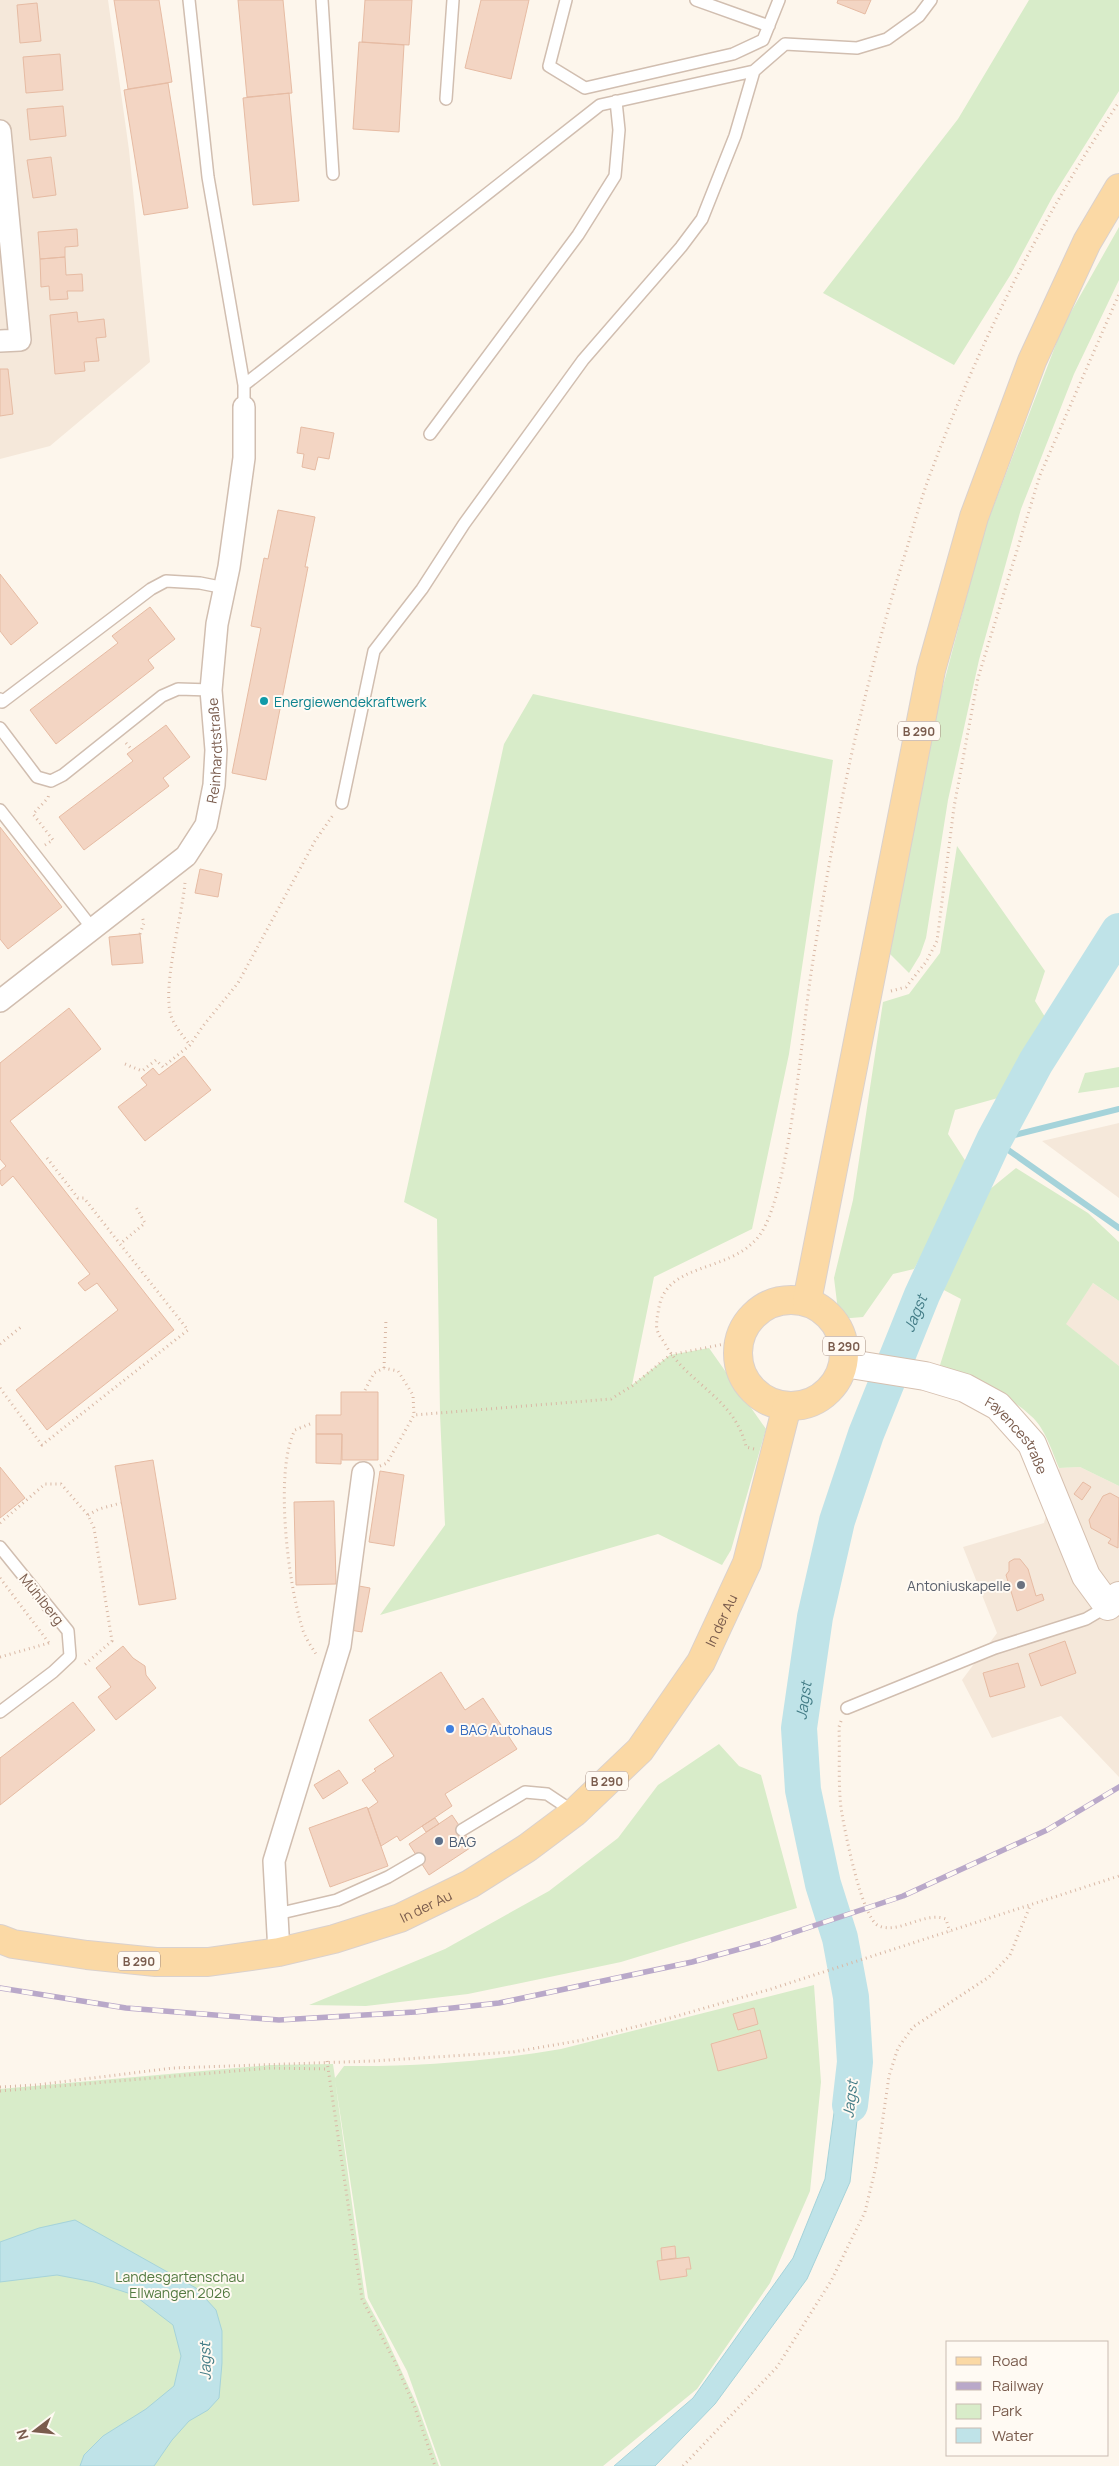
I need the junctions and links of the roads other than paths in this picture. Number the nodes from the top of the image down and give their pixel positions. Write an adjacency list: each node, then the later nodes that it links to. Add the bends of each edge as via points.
1 (189, 0): 17 (lane, via 208,177)
2 (322, 0): 13 (lane)
3 (453, 0): 10 (lane)
4 (566, 0): 8 (lane, via 549,66 585,88 733,54 763,40)
5 (696, 0): 8 (lane)
6 (779, 0): 8 (lane)
7 (931, 0): 9 (lane, via 919,16 887,39 857,48 785,44)
8 (769, 26)
9 (754, 71): 11 (lane); 24 (lane, via 735,136 702,219 583,360 464,524 422,589 374,651)
10 (446, 99)
11 (616, 101): 17 (lane, via 600,104 546,145); 19 (lane, via 619,130 615,176 578,235)
12 (0, 136): 14 (street)
13 (333, 174)
14 (2, 182): 16 (street)
15 (1119, 188): 28 (main road, B 290, via 1087,242 1032,361 974,517 931,670)
16 (10, 341)
17 (244, 385): 18 (lane)
18 (244, 407): 20 (street, Reinhardtstraße, via 244,458)
19 (430, 434)
20 (224, 588): 21 (street, Reinhardtstraße); 22 (lane, via 166,581)
21 (211, 690): 23 (lane, via 178,689 162,696 64,775 51,781 37,777); 26 (street, Reinhardtstraße, via 216,750 214,784 206,824 186,856)
22 (1, 702)
23 (0, 728)
24 (342, 802)
25 (0, 810): 26 (lane)
26 (92, 928): 27 (street, Reinhardtstraße)
27 (3, 992)
28 (807, 1301): 29 (main road, B 290, via 821,1308 841,1332); 30 (main road, B 290, via 772,1302 757,1311 739,1341 738,1359 754,1391 769,1401)
29 (844, 1363): 30 (main road, B 290, via 838,1378 817,1400); 33 (main road, Fayencestraße, via 925,1376 965,1388 998,1406 1032,1444 1086,1576)
30 (787, 1406): 36 (main road, In der Au / B 290, via 747,1563 701,1662 640,1750)
31 (363, 1473): 39 (street, via 340,1646 274,1861)
32 (0, 1547): 35 (lane, Mühlberg, via 68,1631 70,1656)
33 (1114, 1601): 34 (lane, via 1086,1619 995,1648)
34 (847, 1708)
35 (0, 1712)
36 (574, 1812): 37 (lane, via 547,1794 525,1792); 41 (main road, In der Au / B 290, via 527,1848 470,1884 400,1918)
37 (462, 1830)
38 (419, 1859): 39 (lane, via 337,1900)
39 (277, 1914): 41 (street)
40 (0, 1939): 41 (main road, B 290, via 13,1944 87,1955 156,1962 208,1962)
41 (279, 1952)

